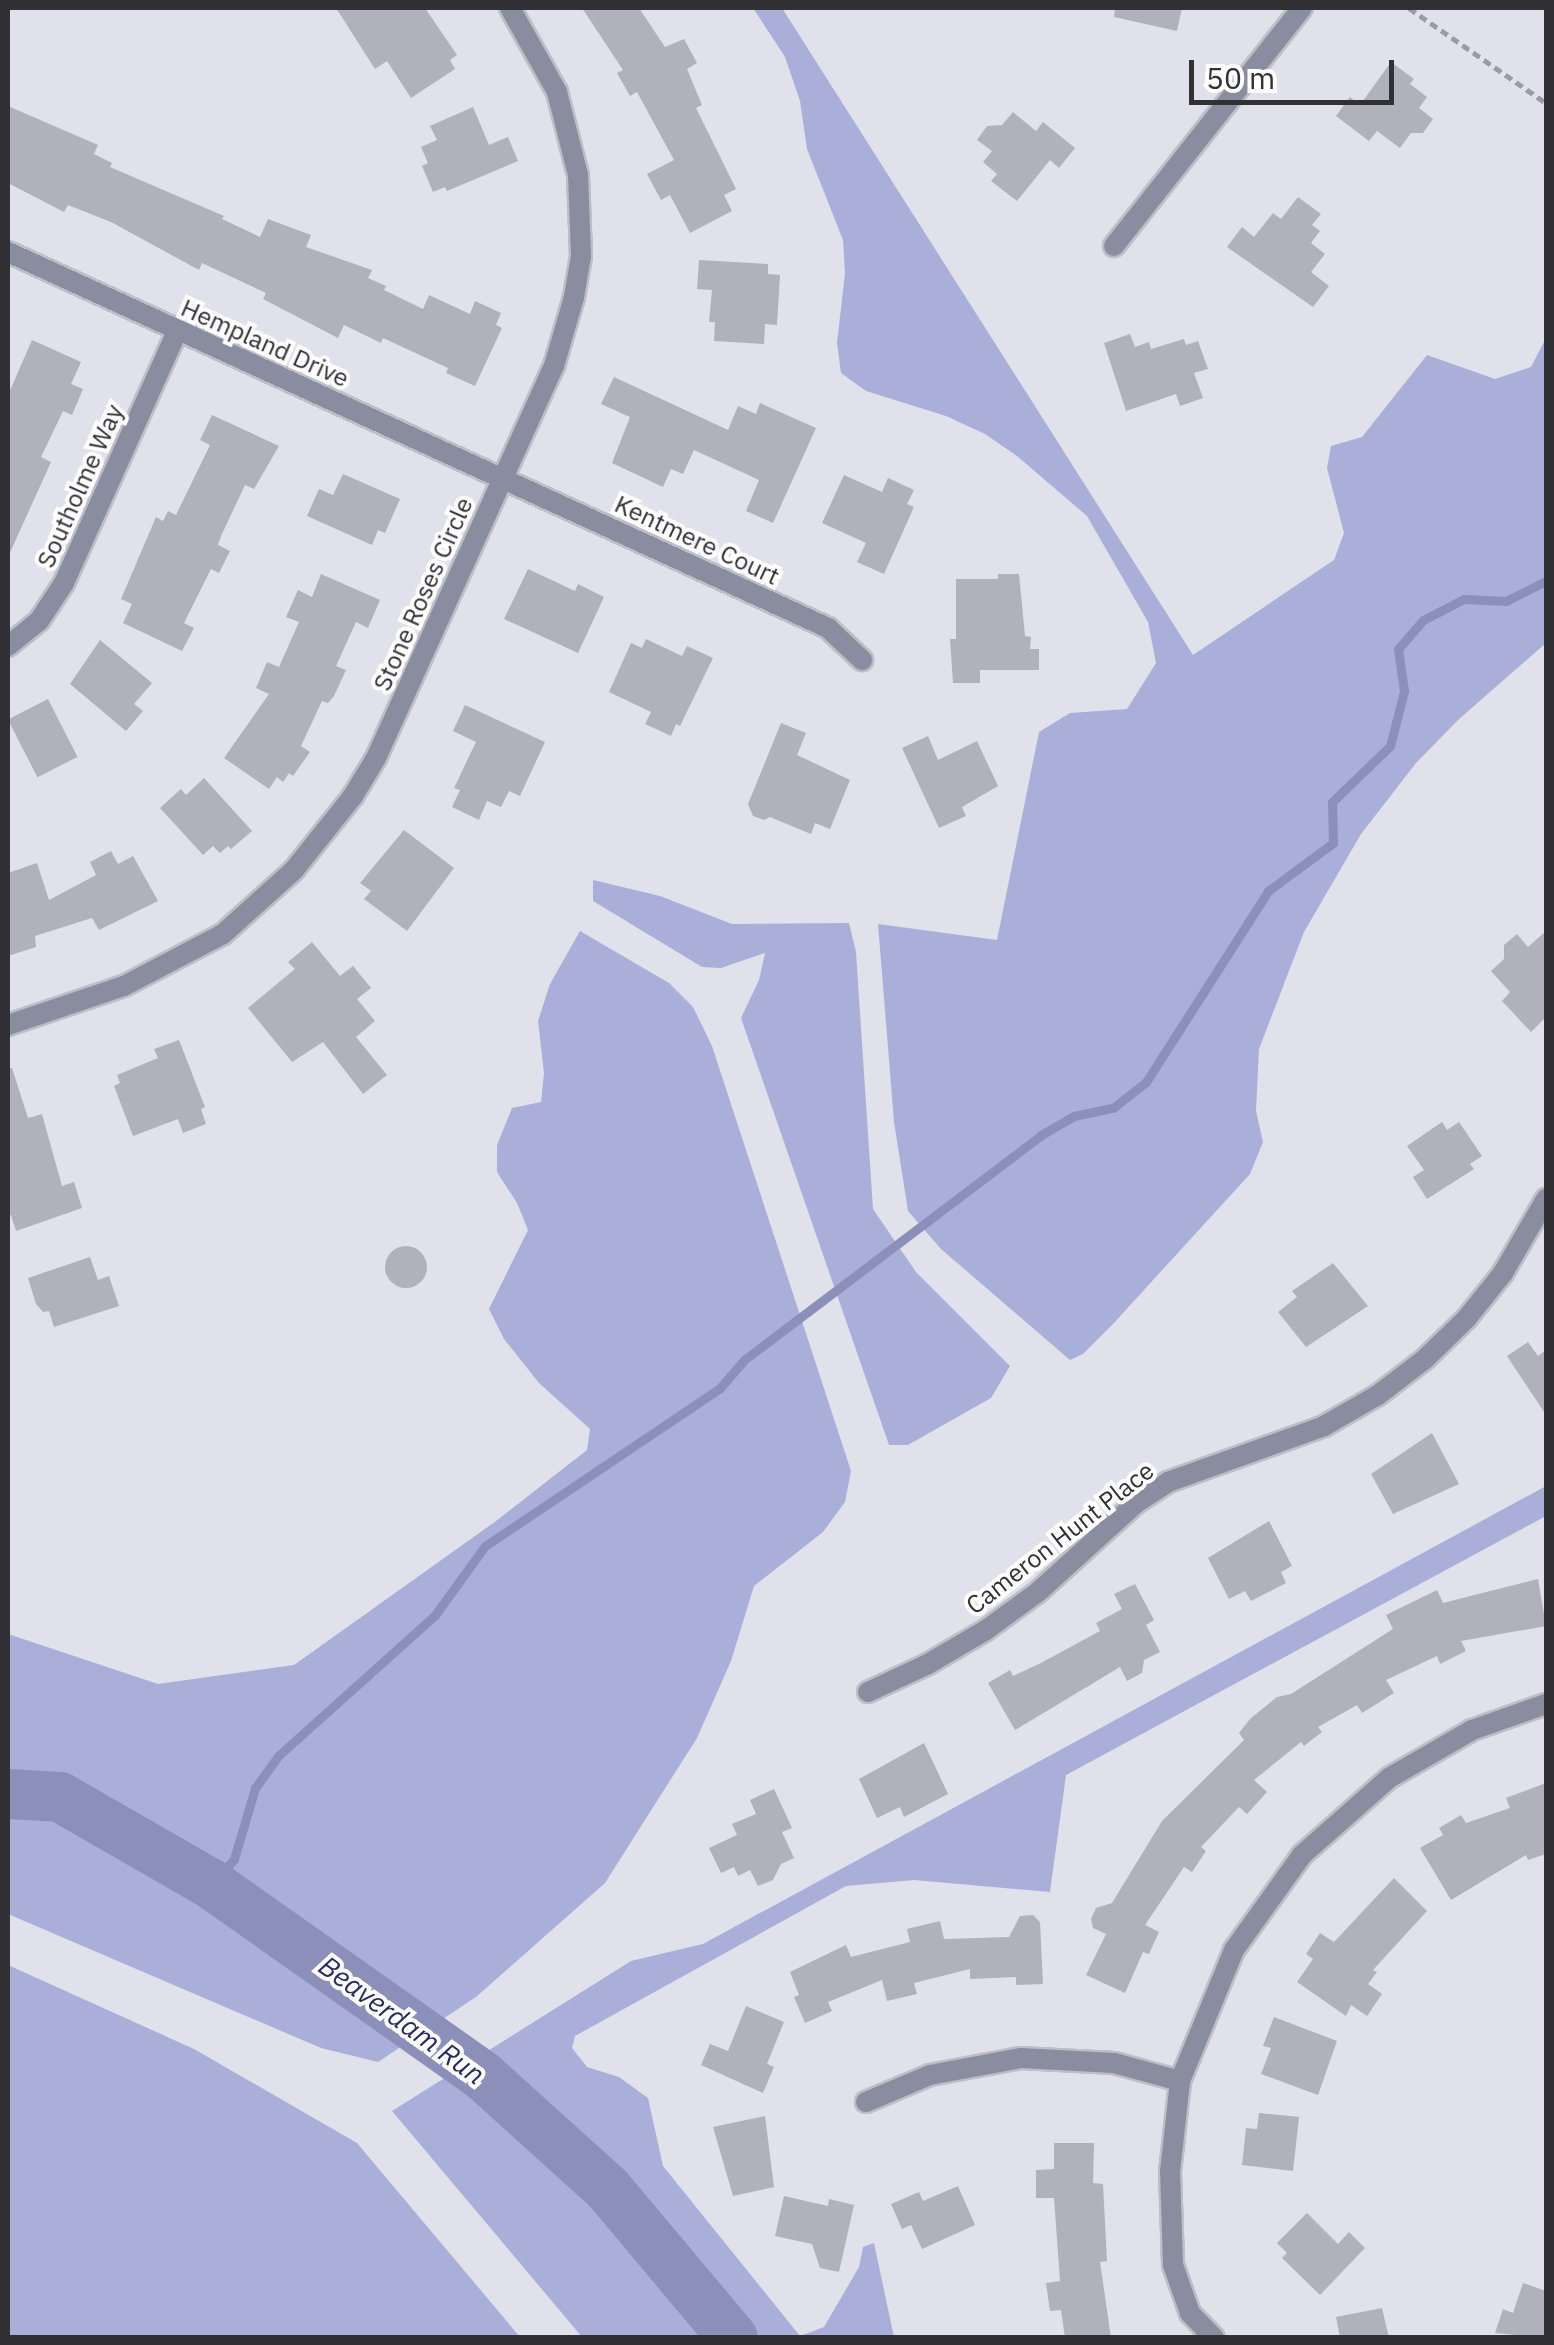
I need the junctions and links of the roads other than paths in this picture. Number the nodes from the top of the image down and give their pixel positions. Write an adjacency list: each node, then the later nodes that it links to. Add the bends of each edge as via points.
1 (510, 8): 6 (street, Stone Roses Circle, via 556,92 581,210 580,256 563,339)
2 (1302, 8): 3 (street)
3 (1114, 246)
4 (8, 252): 5 (street, Hempland Drive)
5 (177, 331): 6 (street, Hempland Drive); 7 (street, Southolme Way, via 64,583 38,621)
6 (504, 478): 8 (street, Kentmere Court, via 828,628); 9 (street, Stone Roses Circle, via 376,758 294,870 222,934 178,960)
7 (8, 646)
8 (862, 660)
9 (8, 1025)
10 (1546, 1198): 11 (street, Cameron Hunt Place, via 1504,1273 1467,1318 1378,1394 1324,1426 1168,1482 986,1630)
11 (868, 1692)
12 (1546, 1704): 13 (street, via 1430,1751 1348,1811 1302,1856 1234,1950)
13 (1180, 2081): 14 (street, via 1114,2063 1021,2058 930,2075); 15 (street, via 1170,2172 1173,2266 1190,2313)
14 (866, 2102)
15 (1214, 2338)

